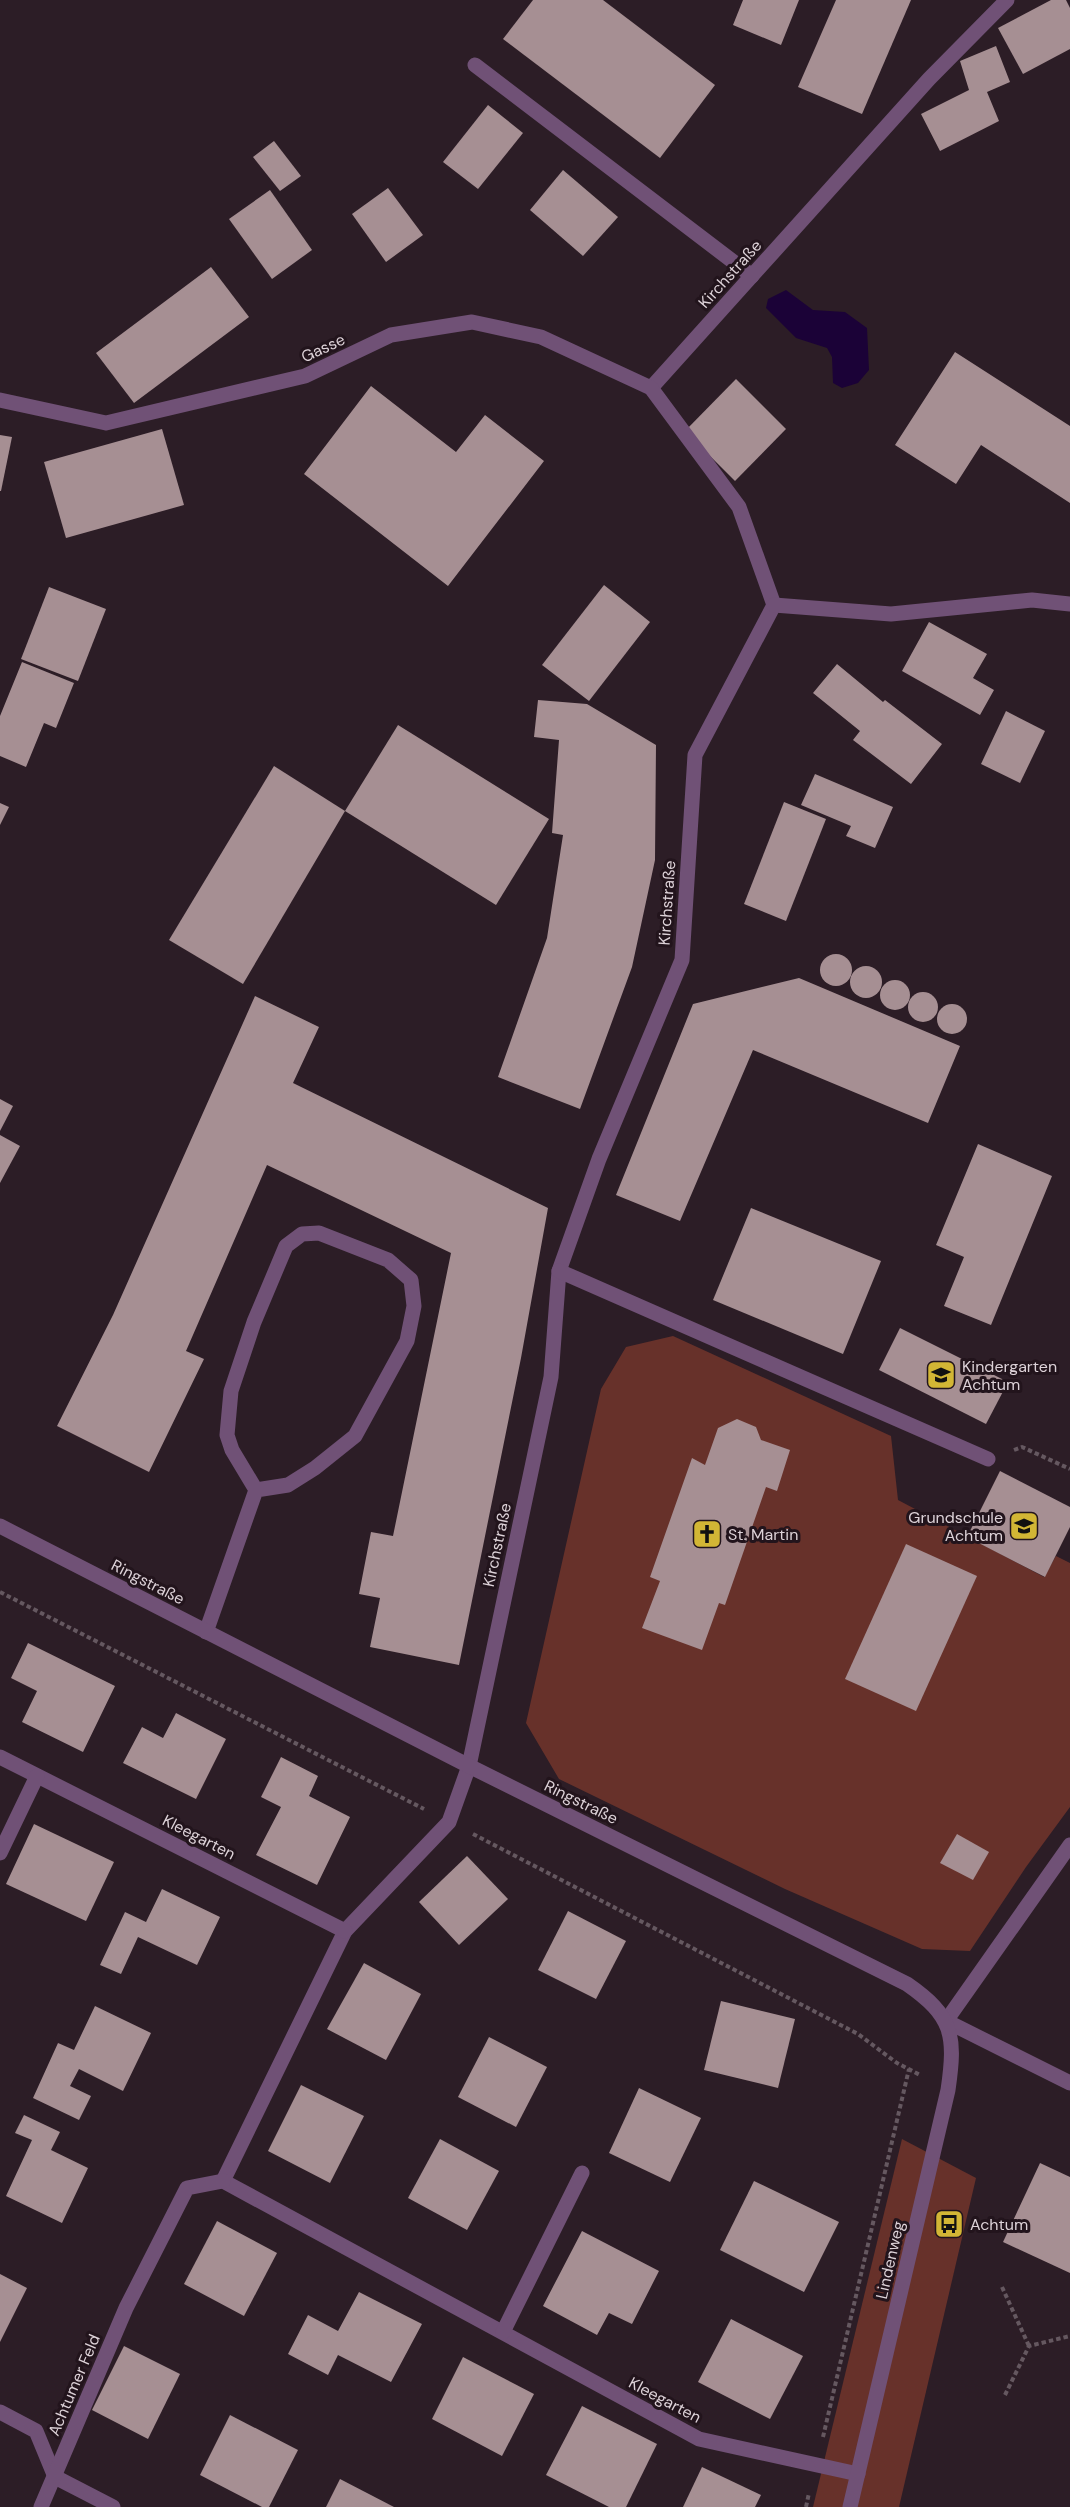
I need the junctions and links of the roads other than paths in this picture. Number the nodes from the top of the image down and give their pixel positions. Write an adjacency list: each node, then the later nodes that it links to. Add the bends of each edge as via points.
1 (1007, 0): 3 (street, Kirchstraße, via 929,79)
2 (475, 65): 3 (street)
3 (752, 276): 4 (street, Kirchstraße)
4 (651, 388): 5 (street, Gasse, via 541,337 472,322 391,335 305,376 106,423); 7 (street, via 739,507)
5 (0, 400)
6 (1070, 604): 7 (street, via 1032,600 891,614)
7 (774, 605): 8 (street, Kirchstraße, via 695,754 682,960 599,1159)
8 (559, 1271): 9 (street); 14 (street, Kirchstraße, via 551,1377)
9 (988, 1460)
10 (256, 1490): 10 (street, via 231,1450 227,1435 231,1390 286,1246 302,1234 319,1233 388,1260 411,1280 414,1306 407,1341 355,1436 288,1485); 12 (street)
11 (0, 1526): 12 (street, Ringstraße)
12 (206, 1632): 14 (street, Ringstraße)
13 (0, 1757): 15 (street, Kleegarten)
14 (469, 1766): 18 (street, Kirchstraße, via 449,1822); 19 (street, Ringstraße, via 907,1984 930,2000)
15 (37, 1776): 17 (street); 18 (street, Kleegarten)
16 (1070, 1845): 19 (street)
17 (0, 1852)
18 (345, 1931): 22 (street)
19 (946, 2021): 20 (street); 25 (street, Lindenweg, via 954,2054 948,2090)
20 (1070, 2083)
21 (582, 2173): 23 (street)
22 (222, 2181): 23 (street, Kleegarten); 26 (street, Achtumer Feld, via 187,2188 126,2308)
23 (503, 2332): 25 (street, Kleegarten, via 699,2439)
24 (0, 2412): 26 (street, Achtumer Feld, via 36,2431)
25 (858, 2474): 29 (street, Lindenweg)
26 (55, 2477): 27 (street, Achtumer Feld); 28 (street)
27 (41, 2507)
28 (113, 2507)
29 (850, 2507)

